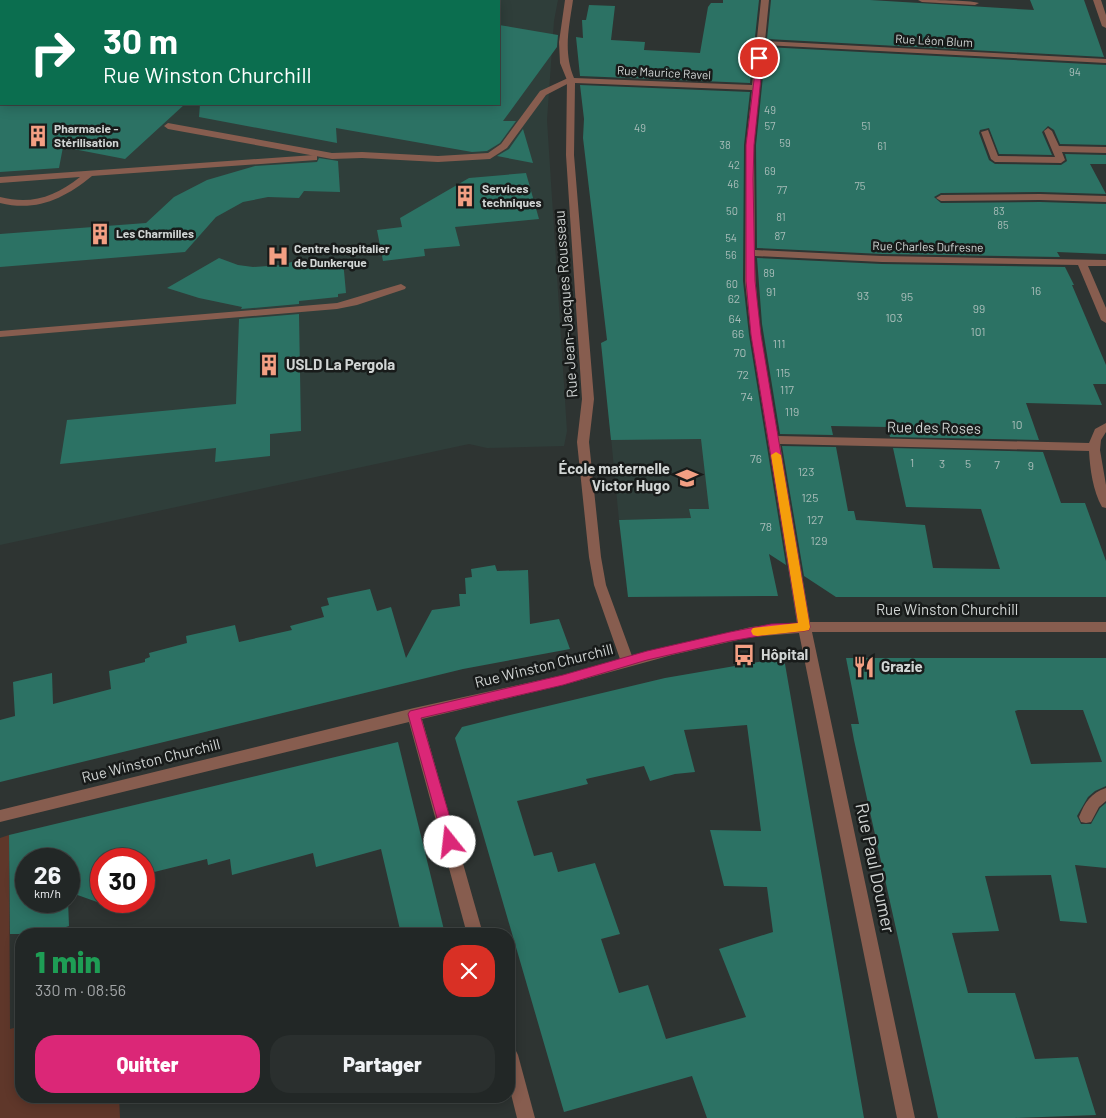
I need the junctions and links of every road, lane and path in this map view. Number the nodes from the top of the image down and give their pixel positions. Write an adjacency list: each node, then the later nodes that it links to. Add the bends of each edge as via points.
1 (569, 0): 9 (street, Rue Jean-Jacques Rousseau, via 563,42 564,63)
2 (765, 0): 7 (street, Rue Paul Doumer)
3 (922, 0): 5 (street)
4 (1097, 0): 6 (street)
5 (974, 3)
6 (1106, 26)
7 (761, 43): 8 (street, Rue Léon Blum); 10 (street, Rue Paul Doumer)
8 (1106, 61)
9 (571, 80): 10 (street, Rue Maurice Ravel); 16 (street, via 543,93 504,146 490,156 426,160); 34 (street, Rue Jean-Jacques Rousseau, via 570,155 588,399 583,442 599,577)
10 (756, 88): 22 (street, Rue Paul Doumer, via 749,179)
11 (168, 126): 16 (street)
12 (1048, 131): 14 (street)
13 (985, 132): 14 (street, via 995,159 1061,160)
14 (1056, 149): 15 (street)
15 (1106, 150)
16 (332, 156): 17 (street)
17 (89, 174): 18 (street); 21 (street, via 69,191 41,202 21,205)
18 (0, 180)
19 (942, 198): 20 (street)
20 (1106, 199)
21 (0, 200)
22 (749, 252): 23 (street, Rue Charles Dufresne); 29 (street, Rue Paul Doumer, via 756,335)
23 (1082, 263): 24 (street, Rue Charles Dufresne); 26 (street)
24 (1106, 263)
25 (401, 287): 27 (street, via 337,306)
26 (1106, 320)
27 (0, 334)
28 (1106, 427): 30 (street, via 1096,435)
29 (774, 440): 30 (street, Rue des Roses); 32 (street, Rue Paul Doumer)
30 (1094, 446): 31 (street)
31 (1106, 504)
32 (804, 627): 33 (street, Rue Winston Churchill); 34 (street, Rue Winston Churchill, via 730,636); 42 (street, Rue Paul Doumer)
33 (1106, 627)
34 (628, 662): 35 (street, Rue Winston Churchill)
35 (414, 714): 37 (street, Rue Winston Churchill); 39 (street)
36 (1106, 794): 38 (street, via 1097,798)
37 (0, 816)
38 (1086, 817)
39 (473, 928)
40 (515, 1077): 41 (street)
41 (526, 1118)
42 (906, 1118)

